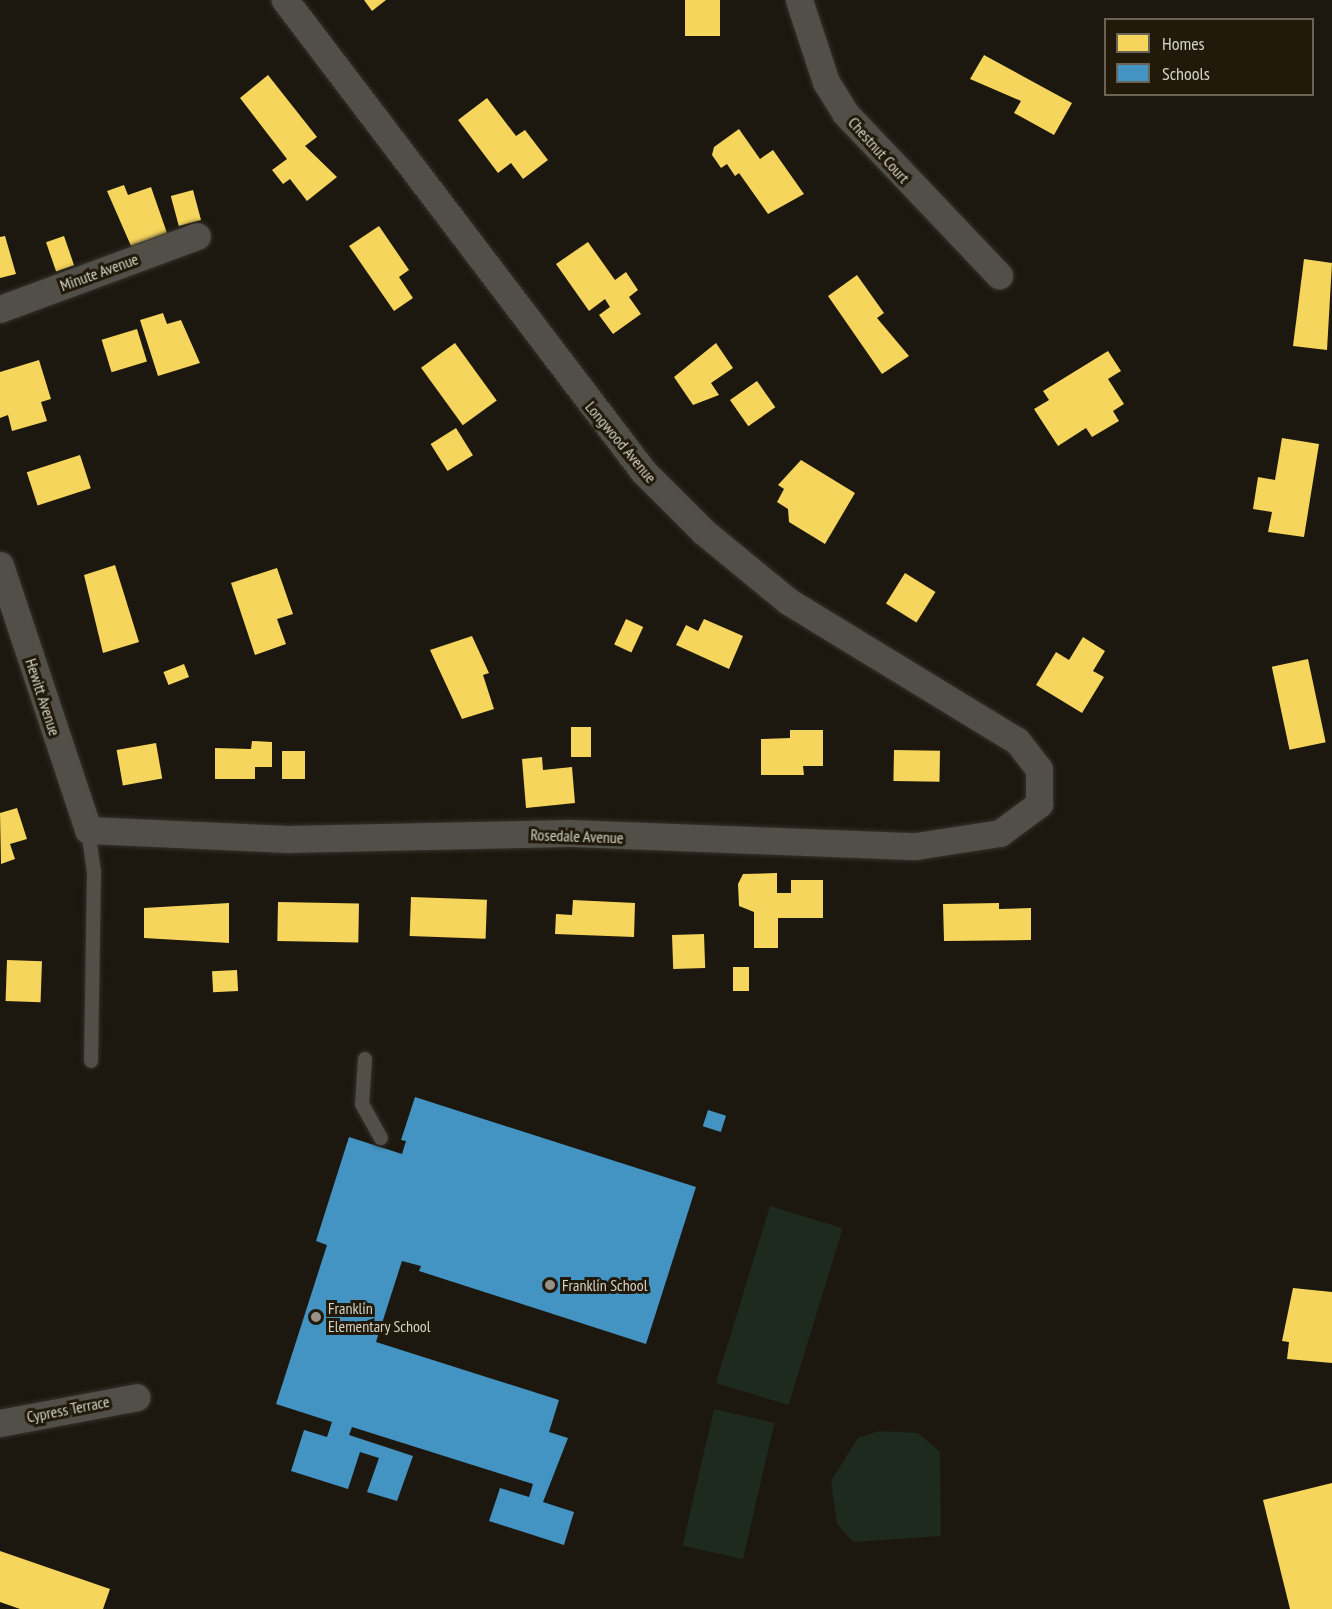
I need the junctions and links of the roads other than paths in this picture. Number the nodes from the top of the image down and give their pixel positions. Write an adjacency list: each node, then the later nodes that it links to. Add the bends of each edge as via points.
1 (285, 0): 7 (street, Longwood Avenue, via 643,471 704,532 788,601 1017,741 1040,769)
2 (799, 0): 4 (street, Chestnut Court, via 826,82 845,113)
3 (197, 236): 5 (street, Minute Avenue)
4 (999, 275)
5 (0, 309)
6 (0, 565): 8 (street, Hewitt Avenue)
7 (1041, 788): 8 (street, Rosedale Avenue, via 1031,814 1000,833 916,846 570,834 288,839)
8 (88, 830): 10 (lane, via 93,872)
9 (365, 1059): 11 (lane, via 362,1104)
10 (91, 1061)
11 (381, 1138)
12 (137, 1397): 13 (street, Cypress Terrace)
13 (0, 1423)

